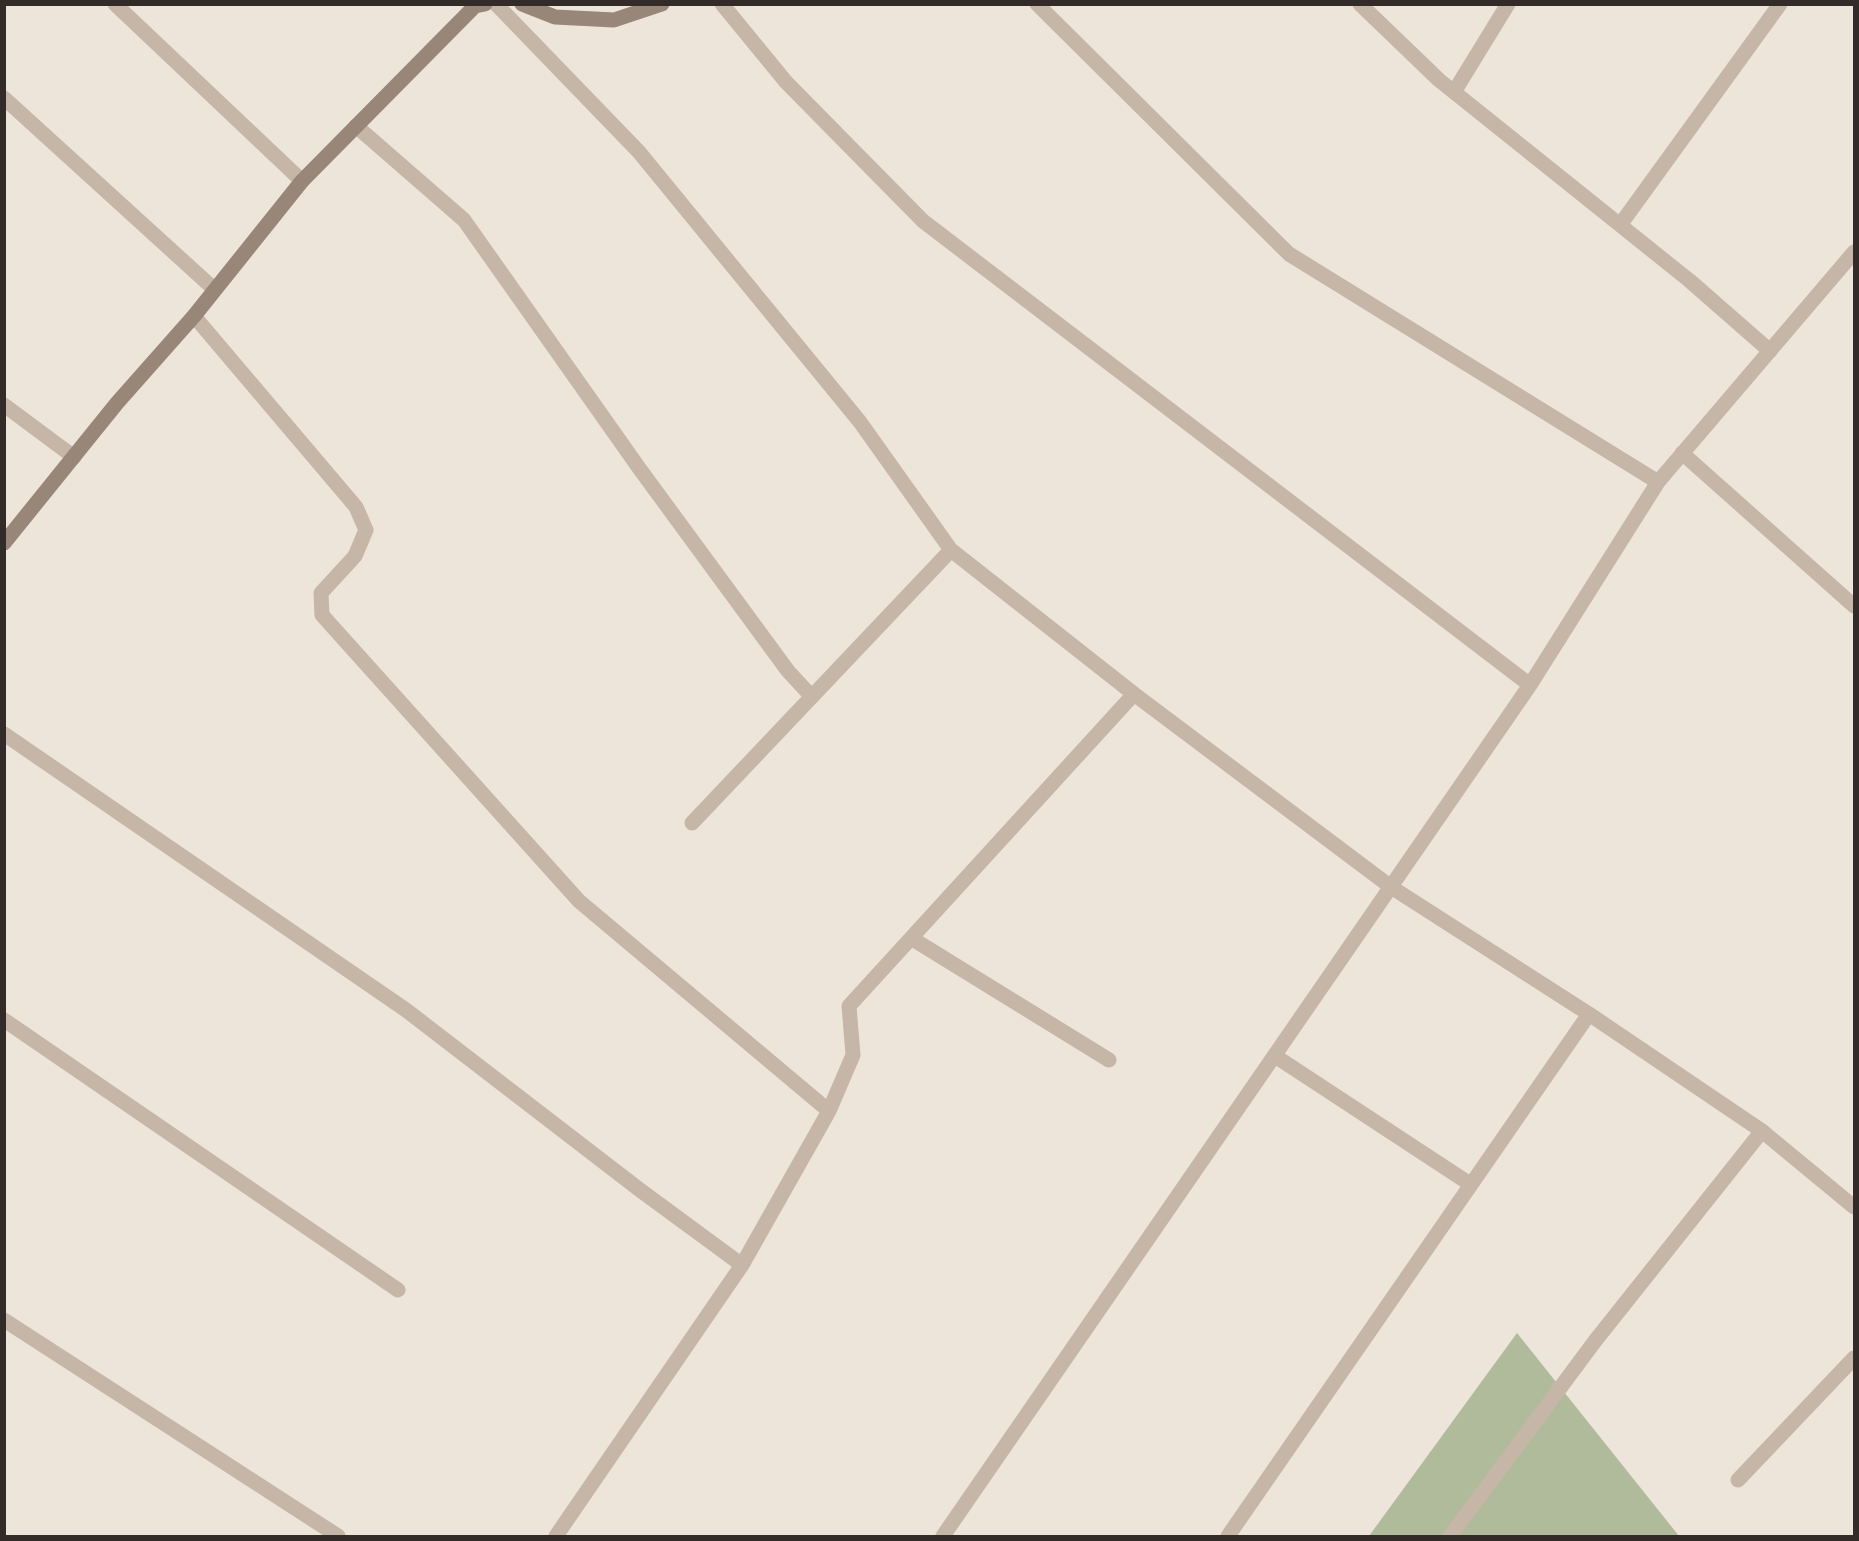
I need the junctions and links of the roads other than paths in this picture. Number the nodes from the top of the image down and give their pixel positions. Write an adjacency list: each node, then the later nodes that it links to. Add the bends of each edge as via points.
1 (115, 4): 14 (street)
2 (484, 4): 13 (street, via 475,6)
3 (496, 4): 25 (street, via 639,152 860,422)
4 (522, 4): 5 (street, via 555,17 614,20)
5 (662, 4)
6 (722, 4): 27 (street, via 786,82 923,221)
7 (1037, 4): 23 (street, via 1289,254)
8 (1360, 4): 11 (street)
9 (1509, 4): 11 (street)
10 (1780, 4): 15 (street)
11 (1454, 92): 15 (street)
12 (4, 98): 17 (street)
13 (356, 126): 14 (street); 29 (street, via 464,220 646,478 788,671)
14 (302, 181): 17 (street)
15 (1620, 225): 19 (street)
16 (1854, 252): 19 (street)
17 (214, 290): 18 (street)
18 (194, 316): 22 (street); 38 (street, via 360,515 366,530 355,556 321,593 322,615 579,902)
19 (1770, 351): 21 (street)
20 (4, 405): 22 (street)
21 (1682, 453): 23 (street); 26 (street)
22 (74, 457): 24 (street)
23 (1658, 482): 27 (street)
24 (4, 543)
25 (951, 550): 28 (street); 29 (street)
26 (1854, 606)
27 (1530, 684): 32 (street)
28 (1134, 694): 32 (street); 33 (street)
29 (812, 697): 31 (street)
30 (4, 734): 42 (street, via 406,1010)
31 (692, 823)
32 (1391, 887): 34 (street); 36 (street)
33 (911, 938): 37 (street); 38 (street, via 849,1006 853,1056)
34 (1589, 1014): 39 (street); 40 (street)
35 (4, 1020): 43 (street)
36 (1275, 1056): 40 (street); 49 (street)
37 (1109, 1060)
38 (830, 1111): 42 (street)
39 (1761, 1131): 41 (street); 51 (street, via 1595,1341)
40 (1470, 1184): 50 (street)
41 (1854, 1207)
42 (742, 1264): 48 (street)
43 (398, 1290)
44 (4, 1320): 47 (street)
45 (1854, 1358): 46 (street)
46 (1738, 1480)
47 (338, 1536)
48 (556, 1536)
49 (943, 1536)
50 (1228, 1536)
51 (1450, 1536)

